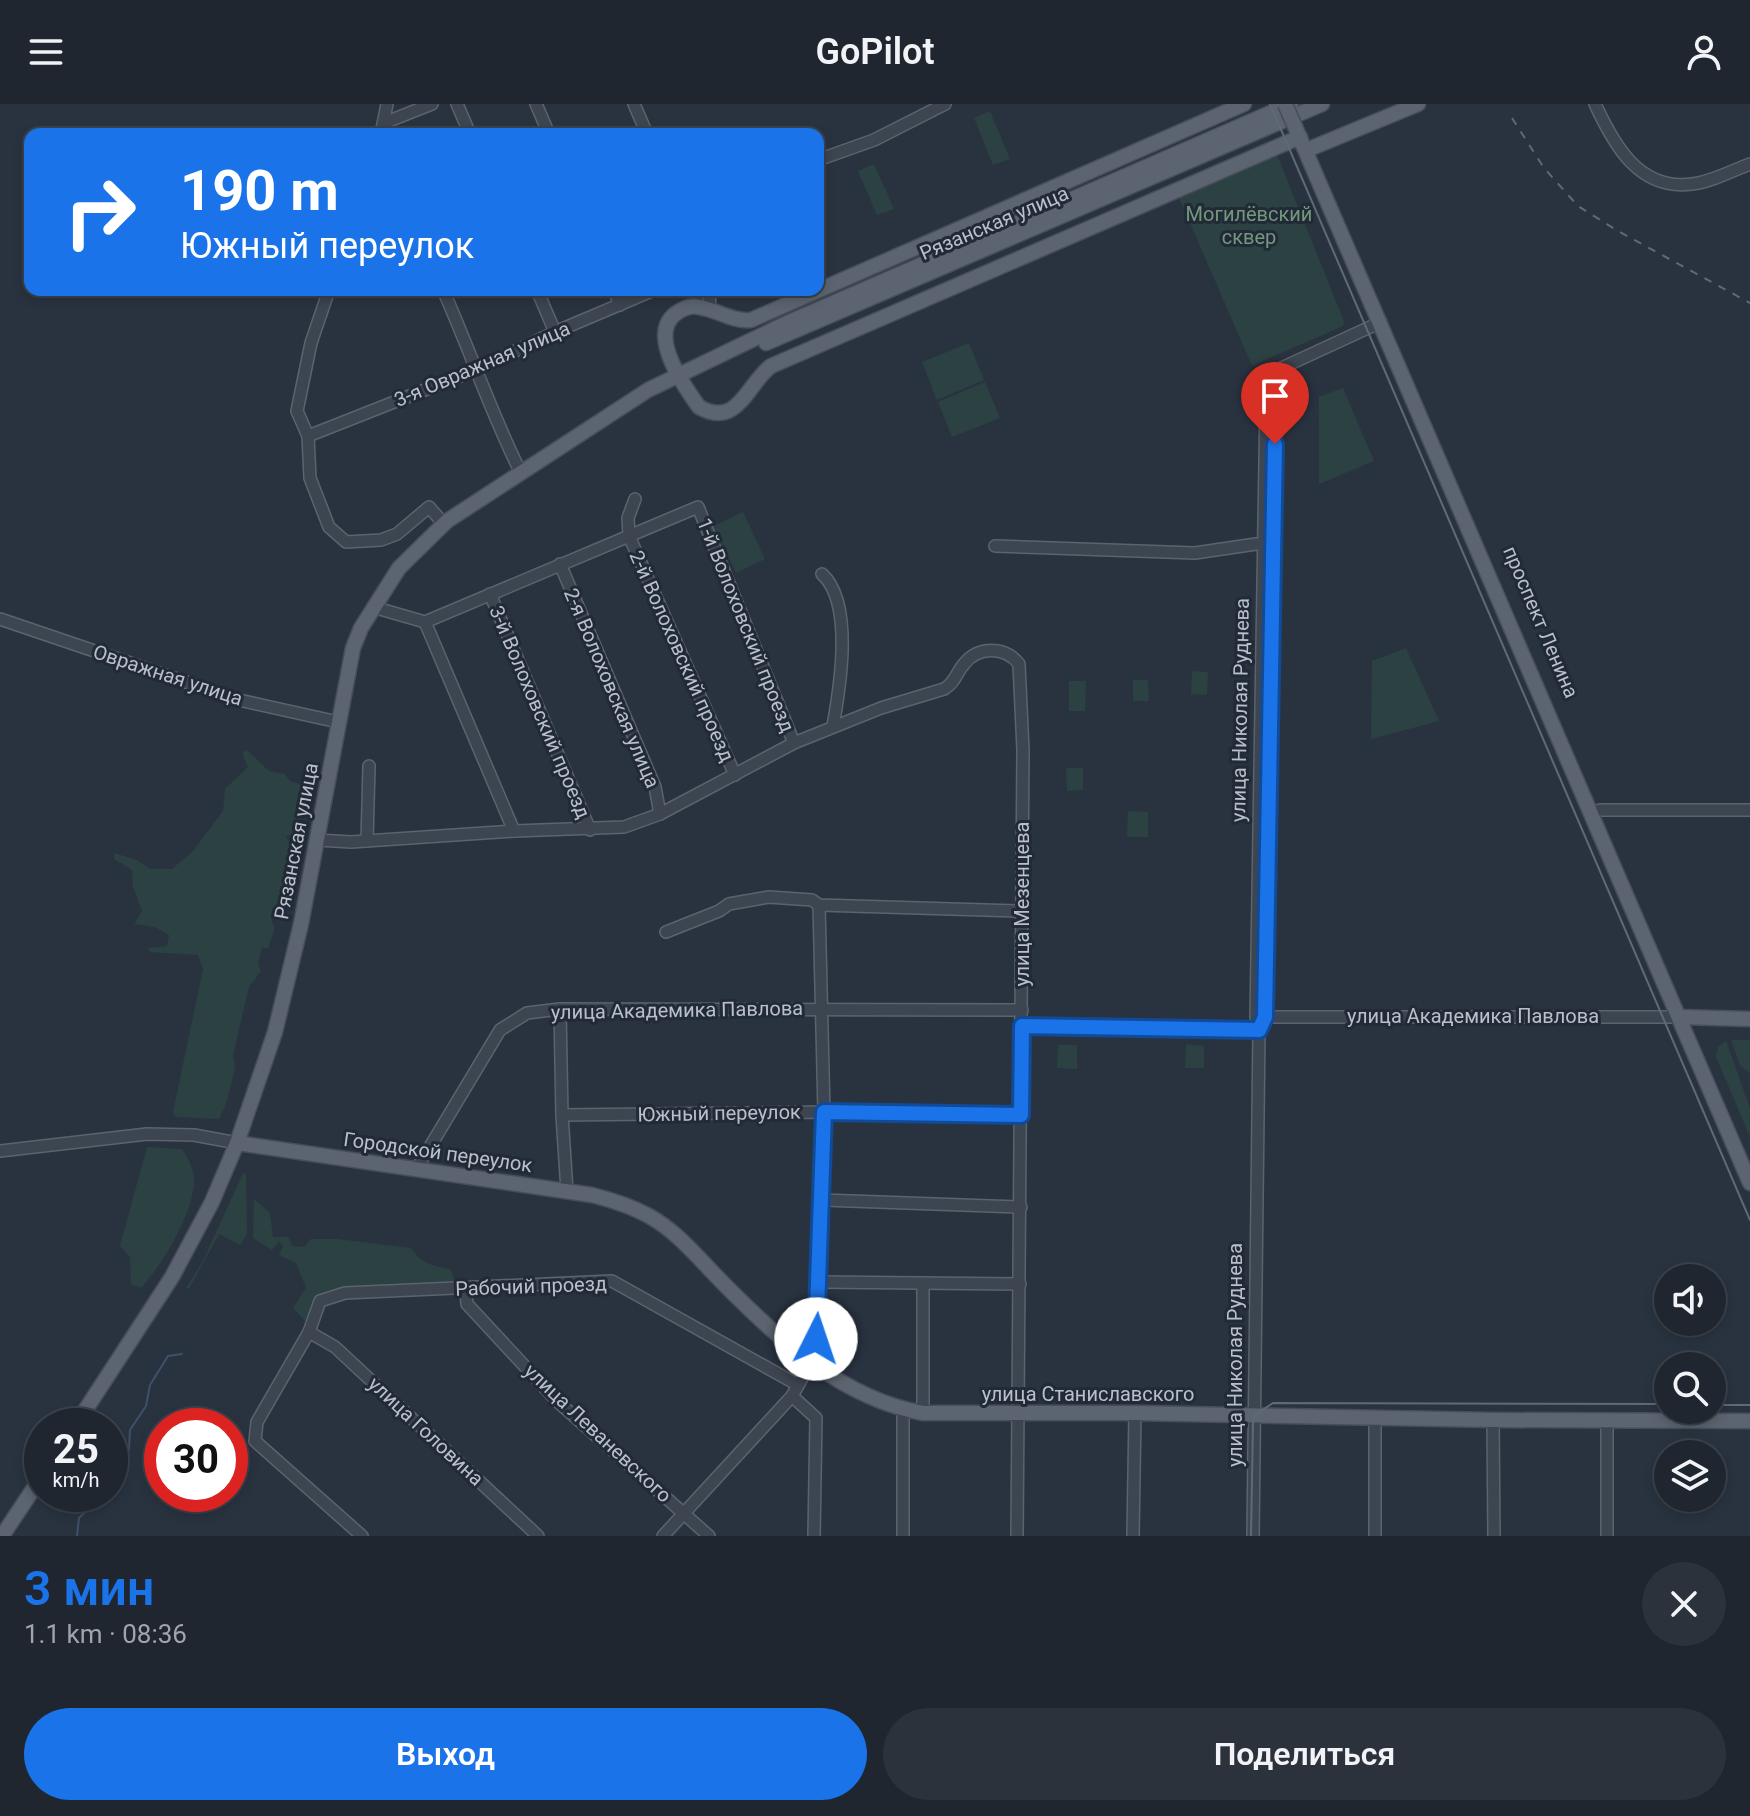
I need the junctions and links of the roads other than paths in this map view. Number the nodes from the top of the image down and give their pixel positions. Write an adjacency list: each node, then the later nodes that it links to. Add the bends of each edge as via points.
1 (387, 104): 12 (street)
2 (432, 104): 12 (street)
3 (457, 104): 13 (street)
4 (536, 104): 14 (street)
5 (634, 104): 15 (street)
6 (945, 104): 18 (street, via 874,140)
7 (1244, 104): 20 (main road)
8 (1291, 104): 16 (main road, проспект Ленина); 32 (main road, Рязанская улица)
9 (1322, 104): 35 (main road, Рязанская улица, via 741,354)
10 (1418, 104): 17 (main road)
11 (1595, 104): 19 (street, via 1622,153 1658,181 1691,185)
12 (382, 128)
13 (467, 128)
14 (546, 128)
15 (644, 128)
16 (1300, 130): 17 (main road, проспект Ленина); 31 (main road, проспект Ленина); 35 (main road, via 771,366 727,412 709,413 699,407)
17 (1314, 147): 31 (main road, проспект Ленина)
18 (824, 158)
19 (1750, 164)
20 (824, 288)
21 (327, 296): 36 (street, via 297,411)
22 (446, 296): 34 (street)
23 (540, 296): 33 (street)
24 (616, 296): 28 (street)
25 (640, 296): 28 (street, 3-я Овражная улица)
26 (709, 296): 29 (street)
27 (806, 296): 30 (main road)
28 (620, 305): 33 (street, 3-я Овражная улица)
29 (710, 311): 30 (main road); 35 (main road, via 688,306 664,328)
30 (751, 320): 32 (main road)
31 (1385, 321): 41 (street, улица Николая Руднева, via 1277,370); 54 (main road, проспект Ленина); 68 (main road, проспект Ленина)
32 (787, 323): 35 (main road, Рязанская улица)
33 (555, 332): 34 (street, 3-я Овражная улица)
34 (478, 369): 36 (street, 3-я Овражная улица); 37 (street)
35 (679, 374): 37 (main road, Рязанская улица)
36 (308, 436): 39 (street, via 310,478 329,527 346,542 397,534 429,507)
37 (520, 471): 39 (main road, Рязанская улица)
38 (635, 499): 40 (street)
39 (444, 524): 46 (main road, Рязанская улица, via 399,568)
40 (629, 536): 43 (street); 51 (street, 1-й Волоховский проезд, via 698,507); 53 (street, 2-й Волоховский проезд)
41 (1268, 544): 42 (street, via 1195,553); 67 (street, улица Николая Руднева); 71 (street, улица Николая Руднева, via 1257,850)
42 (995, 546)
43 (560, 564): 45 (street); 56 (street, 2-я Волоховская улица, via 655,787)
44 (822, 574): 50 (street, via 830,581 841,618 843,664)
45 (490, 594): 48 (street); 57 (street, 3-й Волоховский проезд)
46 (373, 607): 48 (street); 49 (main road, Рязанская улица, via 353,648)
47 (0, 619): 49 (street, Овражная улица, via 239,700)
48 (425, 622): 58 (street)
49 (338, 722): 59 (main road, Рязанская улица)
50 (833, 726): 51 (street); 62 (street, улица Мезенцева, via 944,689 971,657 987,650 1013,656 1019,664 1023,750)
51 (794, 743): 53 (street)
52 (369, 766): 60 (street)
53 (735, 775): 56 (street)
54 (1600, 810): 55 (street); 68 (main road, проспект Ленина)
55 (1750, 810)
56 (660, 814): 57 (street, via 624,827)
57 (590, 830): 58 (street)
58 (514, 831): 60 (street)
59 (318, 840): 60 (street); 75 (main road, Рязанская улица, via 280,1012)
60 (367, 841)
61 (819, 905): 62 (street); 63 (street, via 769,897 729,904); 65 (street)
62 (1022, 911): 66 (street, улица Мезенцева)
63 (666, 932)
64 (560, 1009): 65 (street, улица Академика Павлова); 73 (street); 78 (street, улица Академика Павлова, via 527,1013 500,1030)
65 (820, 1009): 66 (street, улица Академика Павлова); 72 (street)
66 (1022, 1010): 70 (street, улица Мезенцева)
67 (1265, 1017): 68 (street, улица Академика Павлова); 71 (street, улица Николая Руднева)
68 (1685, 1017): 69 (main road); 77 (main road, проспект Ленина, via 1704,1048); 79 (main road, проспект Ленина)
69 (1750, 1019)
70 (1022, 1026): 71 (street); 74 (street, улица Мезенцева)
71 (1259, 1030): 95 (street, улица Николая Руднева)
72 (824, 1112): 73 (street, Южный переулок); 74 (street, Южный переулок); 81 (street)
73 (562, 1115): 80 (street)
74 (1021, 1115): 82 (street, улица Мезенцева)
75 (237, 1143): 76 (street, Городской переулок, via 147,1134); 78 (main road, Городской переулок); 90 (main road, Рязанская улица, via 172,1277)
76 (0, 1151)
77 (1749, 1154)
78 (416, 1170): 80 (main road, Городской переулок)
79 (1750, 1183)
80 (567, 1191): 88 (main road, Городской переулок, via 651,1216)
81 (823, 1200): 82 (street); 83 (street)
82 (1021, 1207): 85 (street, улица Мезенцева)
83 (820, 1282): 84 (street); 88 (street)
84 (923, 1283): 85 (street); 92 (street)
85 (1020, 1284): 93 (street, улица Мезенцева)
86 (466, 1289): 87 (street, Рабочий проезд, via 345,1293 320,1301); 89 (street, Рабочий проезд, via 612,1281); 101 (street, улица Леваневского, via 467,1304 557,1401)
87 (309, 1332): 103 (street, via 257,1422 255,1441); 104 (street, улица Головина, via 335,1347)
88 (811, 1362): 89 (street); 91 (main road, улица Станиславского, via 873,1400)
89 (795, 1391): 101 (street); 107 (street, via 816,1418)
90 (87, 1408)
91 (903, 1409): 92 (main road, улица Станиславского); 108 (street)
92 (923, 1413): 93 (main road, улица Станиславского)
93 (1018, 1413): 94 (main road, улица Станиславского); 109 (street, улица Мезенцева)
94 (1135, 1413): 95 (main road, улица Станиславского); 110 (street)
95 (1255, 1415): 96 (main road, улица Станиславского); 111 (street, улица Николая Руднева)
96 (1375, 1418): 97 (main road, улица Станиславского); 112 (street)
97 (1493, 1420): 98 (main road, улица Станиславского); 113 (street)
98 (1607, 1421): 99 (main road, улица Станиславского); 114 (street)
99 (1750, 1421)
100 (24, 1503): 102 (main road)
101 (684, 1512): 105 (street); 106 (street, улица Леваневского)
102 (2, 1536)
103 (362, 1536)
104 (538, 1536)
105 (663, 1536)
106 (709, 1536)
107 (814, 1536)
108 (903, 1536)
109 (1017, 1536)
110 (1133, 1536)
111 (1253, 1536)
112 (1375, 1536)
113 (1494, 1536)
114 (1607, 1536)

